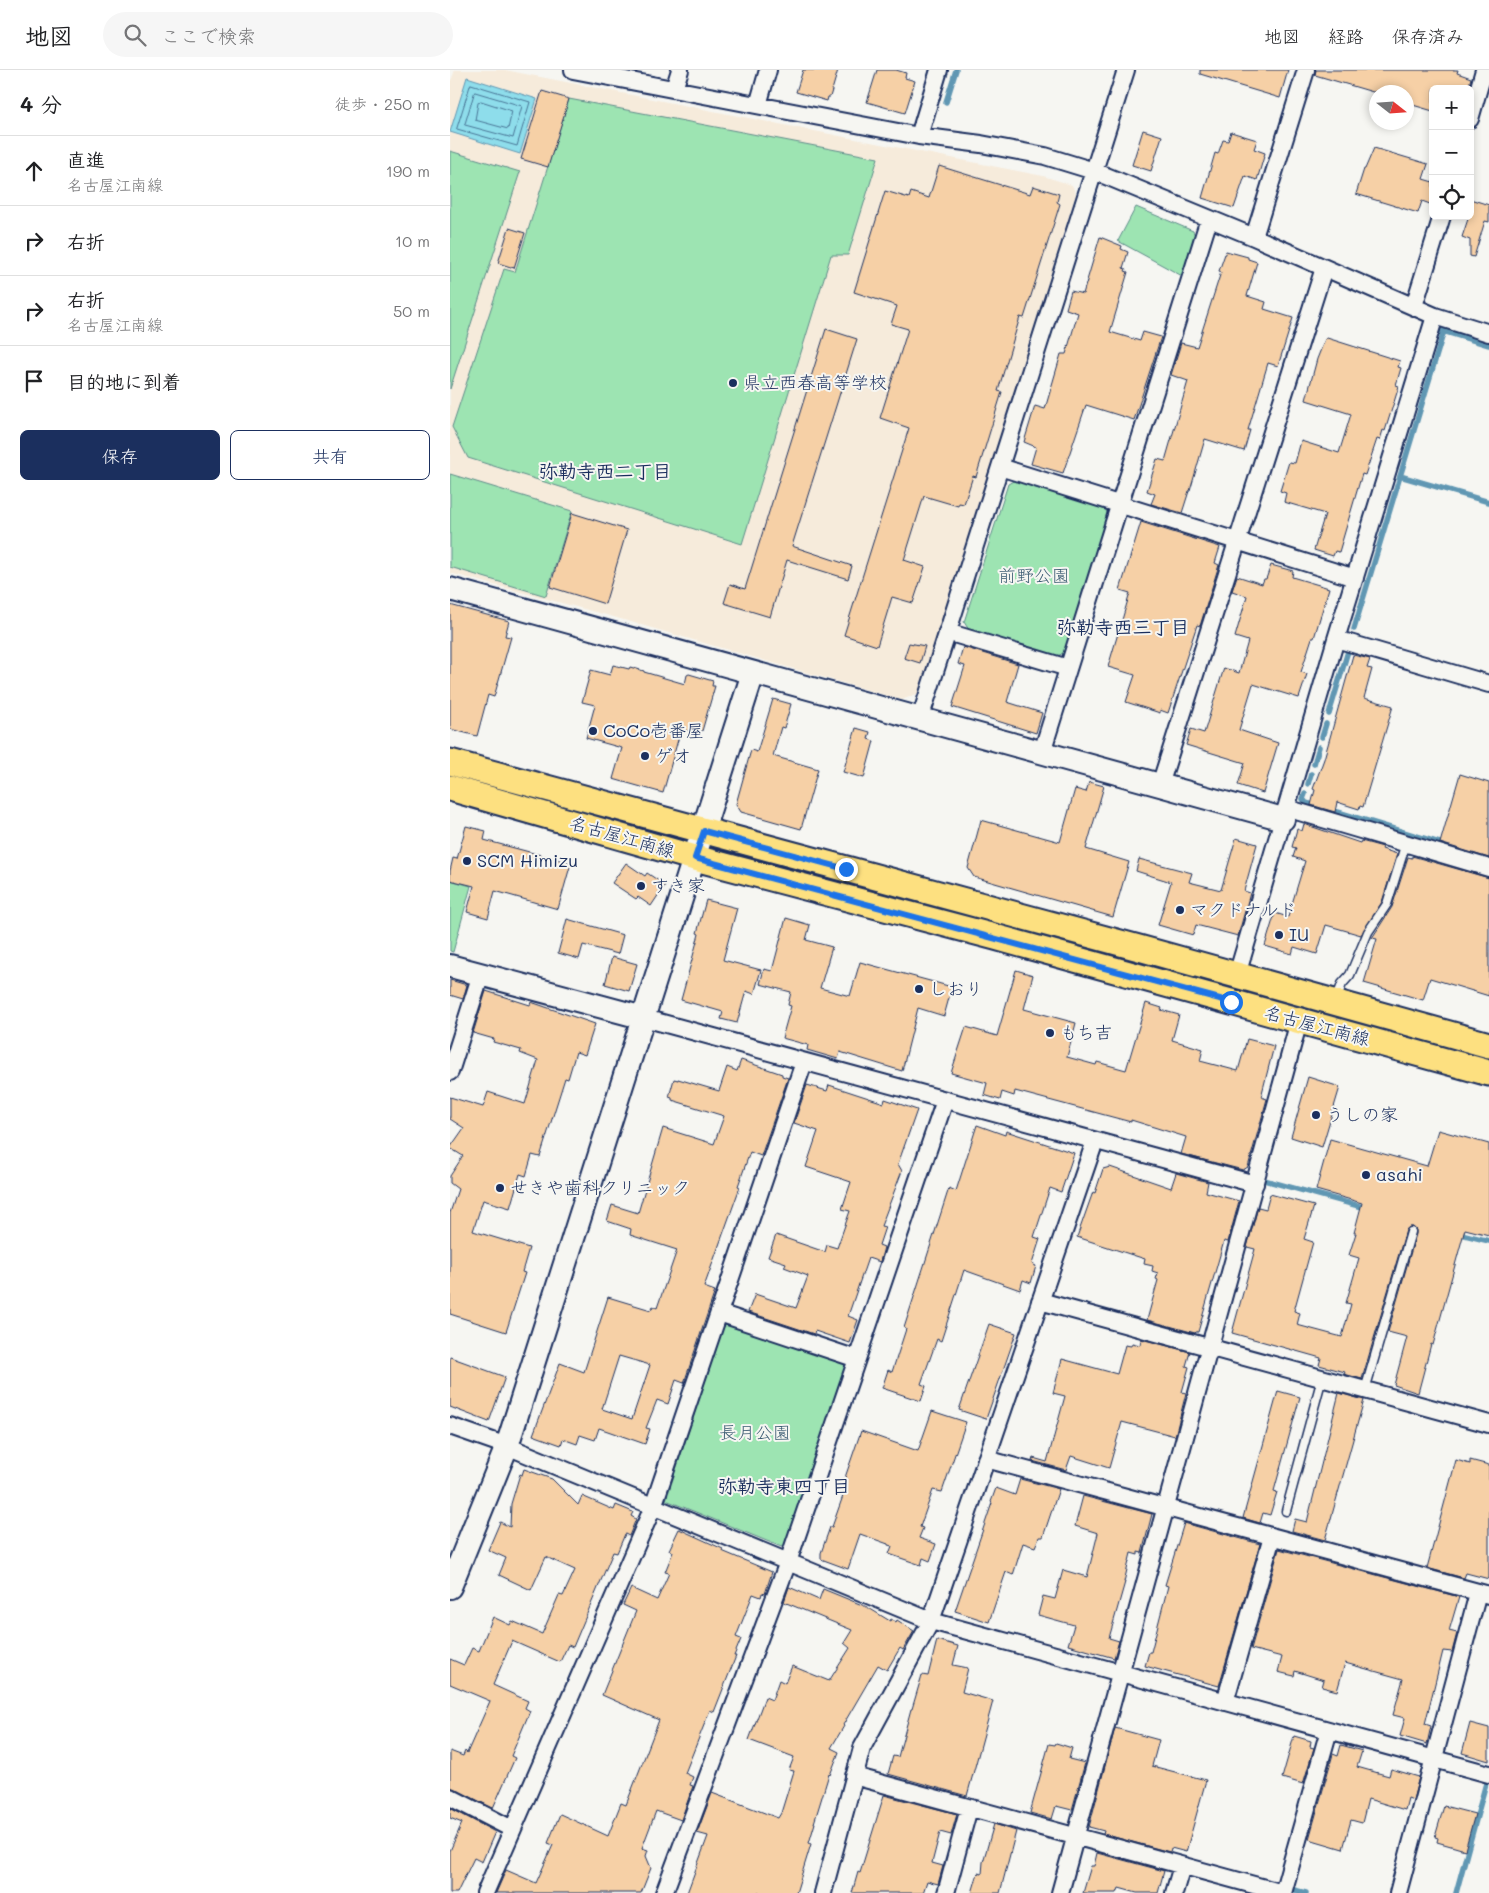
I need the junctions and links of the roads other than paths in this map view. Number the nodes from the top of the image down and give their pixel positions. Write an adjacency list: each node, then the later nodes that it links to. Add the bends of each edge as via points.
1 (573, 70): 8 (street)
2 (680, 70): 8 (street)
3 (768, 70): 9 (street)
4 (939, 70): 11 (street)
5 (1126, 70): 12 (street)
6 (1306, 70): 15 (street)
7 (1484, 70): 10 (street)
8 (674, 89): 9 (street)
9 (758, 105): 11 (street)
10 (1474, 105)
11 (918, 136): 12 (street, via 1045,156)
12 (1094, 171): 13 (street); 20 (street)
13 (1210, 219): 15 (street); 21 (street)
14 (1441, 220): 17 (street)
15 (1254, 237): 16 (street)
16 (1324, 268): 17 (street); 22 (street)
17 (1414, 306): 18 (street)
18 (1435, 316): 19 (street); 23 (street)
19 (1489, 333)
20 (1000, 467): 21 (street); 25 (street)
21 (1120, 504): 22 (street); 27 (street)
22 (1238, 541): 23 (street); 33 (street)
23 (1355, 578): 26 (street)
24 (450, 589): 28 (street)
25 (947, 632): 27 (street); 30 (street)
26 (1336, 640): 29 (street); 35 (street)
27 (1068, 668): 31 (street)
28 (753, 673): 30 (street); 36 (street)
29 (1489, 684)
30 (920, 718): 31 (street)
31 (1042, 752): 33 (street)
32 (450, 762): 36 (main road, 名古屋江南線)
33 (1160, 785): 35 (street)
34 (450, 788): 38 (main road, 名古屋江南線)
35 (1285, 813): 37 (street); 42 (street)
36 (704, 831): 38 (street); 42 (main road, 名古屋江南線)
37 (1406, 843): 39 (street); 43 (lane, via 1387,904 1368,932)
38 (695, 858): 44 (street); 45 (main road, 名古屋江南線)
39 (1489, 868)
40 (450, 966): 41 (street)
41 (481, 974): 44 (street); 48 (street)
42 (1237, 975): 43 (main road, 名古屋江南線)
43 (1336, 1003): 46 (main road, 名古屋江南線)
44 (644, 1018): 47 (street); 62 (street)
45 (1300, 1021): 49 (main road, 名古屋江南線); 52 (street)
46 (1489, 1045)
47 (804, 1062): 50 (street); 55 (street)
48 (450, 1072)
49 (1489, 1073)
50 (946, 1100): 51 (street); 57 (street)
51 (1095, 1141): 52 (street); 54 (street)
52 (1255, 1184): 56 (street)
53 (1411, 1232): 59 (lane)
54 (1040, 1301): 56 (street); 63 (street)
55 (718, 1313): 57 (street); 64 (street)
56 (1210, 1348): 58 (street); 65 (street)
57 (857, 1359): 68 (street)
58 (1322, 1378): 59 (street); 66 (lane)
59 (1364, 1390): 60 (street)
60 (1489, 1424)
61 (450, 1426): 62 (street)
62 (507, 1446): 64 (street); 69 (street)
63 (986, 1459): 65 (street); 71 (street)
64 (653, 1507): 68 (street); 80 (street)
65 (1166, 1508): 67 (street); 72 (street)
66 (1286, 1511)
67 (1272, 1537): 70 (street); 73 (street)
68 (788, 1562): 71 (street); 84 (street)
69 (450, 1587)
70 (1484, 1594): 75 (street)
71 (931, 1621): 72 (street); 77 (street, via 862,1748)
72 (1120, 1673): 73 (street); 81 (street)
73 (1226, 1702): 74 (street)
74 (1329, 1730): 75 (street); 89 (street)
75 (1434, 1758): 76 (street); 90 (street)
76 (1489, 1774)
77 (854, 1776): 79 (street); 85 (street)
78 (450, 1798): 80 (street)
79 (969, 1808): 81 (street); 86 (street)
80 (512, 1829): 83 (street)
81 (1076, 1837): 82 (street); 87 (street)
82 (1182, 1866): 88 (street); 89 (street)
83 (485, 1893)
84 (664, 1893)
85 (823, 1893)
86 (946, 1893)
87 (1060, 1893)
88 (1174, 1893)
89 (1283, 1893)
90 (1398, 1893)

